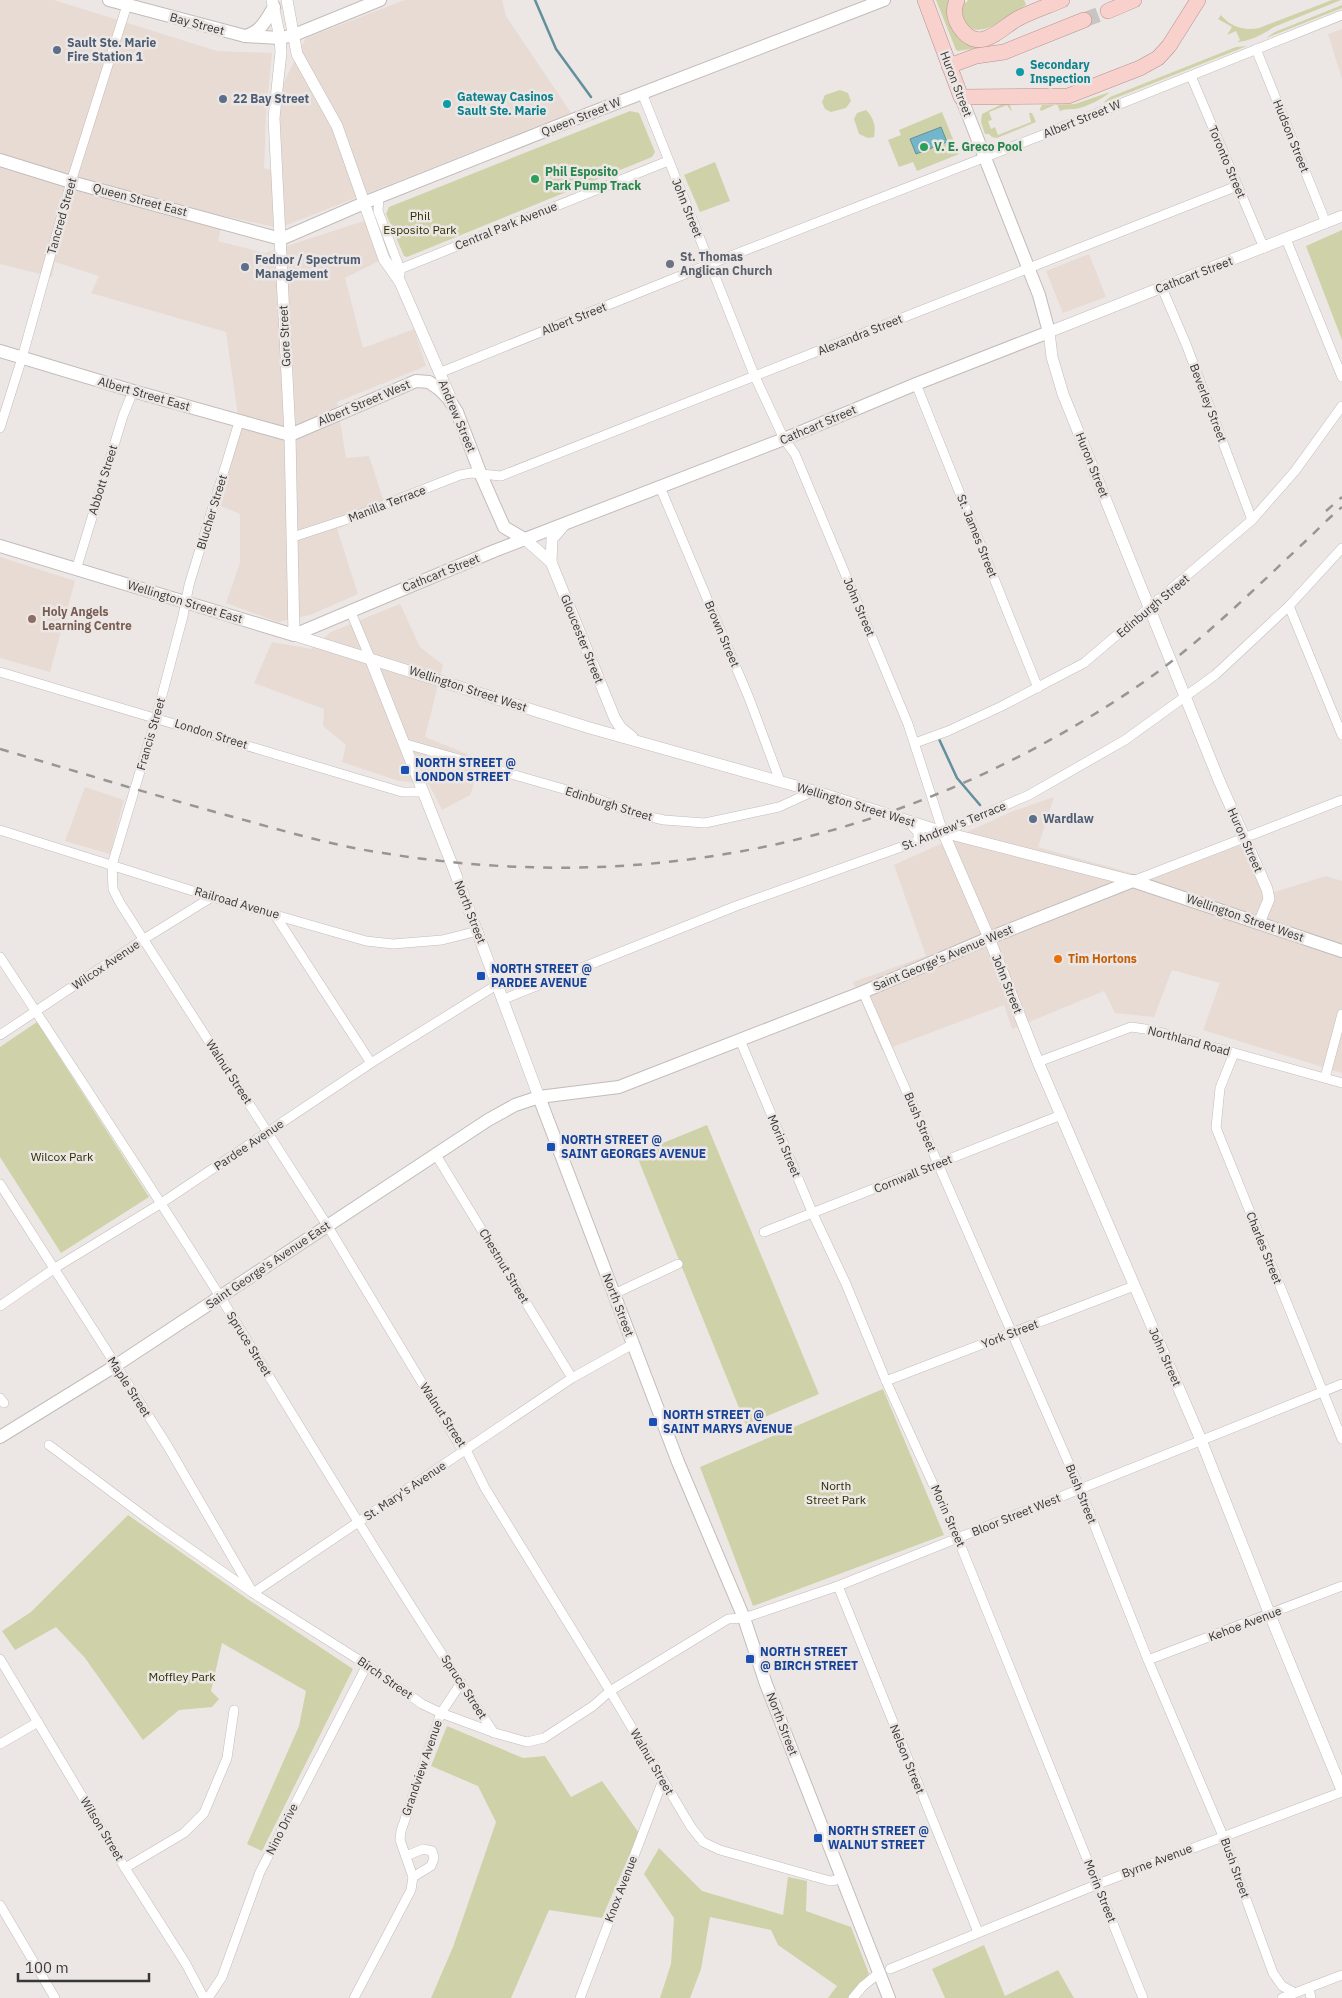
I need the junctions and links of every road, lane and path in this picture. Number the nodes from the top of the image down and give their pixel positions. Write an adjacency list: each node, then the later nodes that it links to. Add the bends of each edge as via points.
1 (108, 0): 11 (main road, Bay Street)
2 (287, 0): 16 (street)
3 (380, 0): 16 (main road)
4 (884, 0): 20 (main road, Queen Street W)
5 (925, 0): 18 (highway, Huron Street)
6 (956, 0): 7 (highway, via 954,14 959,26 968,35 980,39 993,36 1016,19)
7 (1062, 0)
8 (1134, 0): 12 (highway)
9 (1198, 0): 21 (highway, via 1169,46 1158,58 1140,68 1068,96)
10 (273, 3): 15 (main road, via 260,29); 16 (street)
11 (127, 5): 15 (main road, Bay Street); 25 (street, Tancred Street)
12 (1108, 11)
13 (1342, 15): 17 (street, Albert Street W)
14 (1084, 20): 18 (highway, via 1004,52 976,56)
15 (244, 36): 16 (main road, Bay Street)
16 (287, 37): 28 (street, Andrew Street, via 334,121); 31 (street, Gore Street, via 281,57 274,118)
17 (1256, 49): 19 (street, Albert Street W); 30 (street, Hudson Street)
18 (949, 66): 21 (highway, Huron Street)
19 (1191, 76): 22 (street, Albert Street W); 26 (street, Toronto Street)
20 (642, 93): 24 (street, John Street); 27 (main road, Queen Street W)
21 (961, 97): 22 (main road, Huron Street)
22 (985, 157): 34 (street, Albert Street W); 35 (main road, Huron Street)
23 (0, 160): 25 (main road, Queen Street East)
24 (668, 161): 34 (street, John Street); 36 (street, Central Park Avenue)
25 (71, 182): 31 (main road, Queen Street East); 41 (street, Tancred Street)
26 (1237, 186): 33 (street, Toronto Street); 35 (street, Alexandra Street)
27 (379, 197): 28 (main road, Queen Street W); 36 (street, Andrew Street, via 378,211)
28 (365, 203): 31 (main road, Queen Street W); 37 (street, Andrew Street, via 384,259)
29 (1342, 216): 30 (street, Cathcart Street)
30 (1326, 223): 32 (street, Cathcart Street)
31 (281, 239): 52 (street, Gore Street)
32 (1286, 239): 33 (street, Cathcart Street); 44 (street)
33 (1264, 248): 38 (street, Cathcart Street)
34 (710, 264): 42 (street, Albert Street); 43 (street, John Street)
35 (1028, 266): 39 (main road, Huron Street); 43 (street, Alexandra Street)
36 (400, 269): 37 (street, Andrew Street)
37 (400, 282): 42 (street, Andrew Street)
38 (1162, 288): 39 (street, Cathcart Street); 56 (street, Beverley Street)
39 (1048, 332): 46 (main road, Cathcart Street); 69 (street, Huron Street, via 1063,394)
40 (0, 351): 41 (main road, Albert Street East)
41 (22, 358): 47 (main road, Albert Street East); 51 (street, Tancred Street)
42 (439, 373): 45 (street, Albert Street West); 49 (street, Andrew Street)
43 (755, 377): 53 (street, John Street); 54 (street, Alexandra Street, via 500,476)
44 (1342, 377)
45 (416, 381): 49 (main road, via 429,382 440,389); 52 (main road, Albert Street West)
46 (916, 384): 53 (main road, Cathcart Street); 73 (street, St. James Street)
47 (134, 391): 50 (main road, Albert Street East); 65 (street, Abbott Street, via 122,416)
48 (1342, 406): 56 (street, Edinburgh Street, via 1295,471)
49 (457, 412): 54 (main road, Andrew Street)
50 (239, 422): 52 (main road, Albert Street East); 66 (street, Blucher Street)
51 (0, 428)
52 (290, 435): 59 (street, Gore Street)
53 (784, 439): 55 (main road, Cathcart Street); 80 (street, John Street, via 795,454)
54 (481, 475): 58 (main road, Andrew Street); 59 (street, Manilla Terrace, via 460,475)
55 (660, 487): 57 (main road, Cathcart Street); 82 (street, Brown Street, via 749,698)
56 (1252, 520): 69 (street, Edinburgh Street)
57 (565, 524): 60 (main road, Cathcart Street); 64 (street, via 552,539)
58 (504, 527): 60 (main road); 63 (main road, via 502,540)
59 (293, 537): 70 (street, Gore Street)
60 (526, 540): 63 (main road, Cathcart Street); 64 (street, Gloucester Street)
61 (0, 546): 65 (main road, Wellington Street East)
62 (1342, 549): 67 (street, St. Andrew's Terrace)
63 (494, 551): 68 (main road, Cathcart Street)
64 (552, 562): 75 (street, Gloucester Street)
65 (76, 570): 66 (main road, Wellington Street East)
66 (186, 602): 70 (main road, Wellington Street East); 76 (street, Francis Street)
67 (1289, 606): 74 (street, St. Andrew's Terrace, via 1215,675); 78 (street)
68 (350, 610): 70 (main road, Cathcart Street); 71 (street, North Street)
69 (1149, 610): 73 (street, Edinburgh Street, via 1084,664); 74 (street, Huron Street)
70 (294, 635): 71 (street, Wellington Street East)
71 (370, 658): 77 (street, Wellington Street West); 81 (street, North Street)
72 (0, 672): 76 (street, London Street)
73 (1038, 688): 80 (street, Edinburgh Street)
74 (1184, 696): 88 (street, St. Andrew's Terrace, via 1125,740 1029,795); 89 (street, Huron Street)
75 (610, 709): 77 (street, via 604,720); 79 (street, Gloucester Street, via 621,728)
76 (156, 718): 84 (street, London Street, via 402,792); 91 (street, Francis Street)
77 (590, 728): 79 (street, Wellington Street West)
78 (1342, 735)
79 (636, 740): 82 (street, Wellington Street West)
80 (915, 743): 88 (street, John Street)
81 (406, 744): 83 (street, Edinburgh Street, via 664,820 705,823 779,808); 84 (street, North Street)
82 (780, 782): 83 (street, Wellington Street West)
83 (814, 791): 86 (street, Wellington Street West)
84 (423, 792): 96 (street, North Street)
85 (1342, 800): 89 (street, Saint George's Avenue West)
86 (910, 822): 88 (street, Wellington Street West); 90 (street, via 919,832)
87 (0, 830): 91 (street, Railroad Avenue)
88 (943, 832): 90 (street, St. Andrew's Terrace); 92 (street, Wellington Street West); 97 (street, John Street)
89 (1245, 838): 92 (street, Saint George's Avenue West); 95 (street, Huron Street, via 1269,899)
90 (919, 841): 103 (street, St. Andrew's Terrace, via 736,906)
91 (112, 865): 93 (street, Railroad Avenue); 98 (street, Walnut Street, via 113,889)
92 (1133, 881): 95 (main road, Wellington Street West); 97 (main road, Saint George's Avenue West)
93 (212, 897): 94 (street, Railroad Avenue); 98 (street, Wilcox Avenue)
94 (275, 915): 96 (street, Railroad Avenue, via 366,941 393,944 442,940); 110 (street)
95 (1260, 923): 99 (main road, Wellington Street West)
96 (478, 931): 101 (street, North Street)
97 (988, 938): 102 (main road, Saint George's Avenue West); 109 (street, John Street)
98 (144, 939): 104 (street, Wilcox Avenue); 115 (street, Walnut Street)
99 (1342, 951)
100 (0, 957): 104 (street, Spruce Street)
101 (498, 984): 103 (street, North Street); 110 (street, Pardee Avenue)
102 (863, 992): 107 (main road, Saint George's Avenue West); 117 (street, Bush Street)
103 (504, 999): 113 (street, North Street)
104 (36, 1012): 106 (street, Wilcox Avenue); 119 (street, Spruce Street)
105 (1342, 1014): 111 (street)
106 (0, 1035)
107 (740, 1040): 113 (main road, Saint George's Avenue West, via 619,1087); 120 (street, Morin Street)
108 (1234, 1053): 109 (street, Northland Road, via 1131,1027); 111 (street, Northland Road); 135 (street, Charles Street, via 1220,1088 1216,1128)
109 (1038, 1062): 114 (street, John Street)
110 (371, 1063): 115 (street, Pardee Avenue)
111 (1325, 1078): 112 (street, Northland Road)
112 (1342, 1083)
113 (539, 1097): 116 (main road, Saint George's Avenue East, via 515,1105 488,1120); 126 (main road, North Street)
114 (1061, 1115): 117 (street, Cornwall Street); 125 (street, John Street)
115 (268, 1132): 119 (street, Pardee Avenue); 121 (street, Walnut Street)
116 (436, 1155): 121 (main road, Saint George's Avenue East); 132 (street, Chestnut Street)
117 (938, 1164): 120 (street, Cornwall Street); 129 (street, Bush Street)
118 (0, 1184): 124 (street, Maple Street)
119 (160, 1204): 124 (street, Pardee Avenue); 127 (street, Spruce Street)
120 (812, 1214): 122 (street, Cornwall Street); 133 (street, Morin Street, via 846,1284)
121 (327, 1225): 127 (main road, Saint George's Avenue East); 140 (street, Walnut Street, via 460,1446)
122 (764, 1232)
123 (678, 1264): 126 (street)
124 (55, 1268): 128 (street, Pardee Avenue); 131 (street, Maple Street)
125 (1134, 1286): 129 (street, York Street); 138 (street, John Street)
126 (614, 1294): 130 (main road, North Street)
127 (220, 1297): 131 (main road, Saint George's Avenue East); 142 (street, Spruce Street)
128 (0, 1306)
129 (1012, 1334): 133 (street, York Street); 141 (street, Bush Street)
130 (633, 1344): 132 (street, St. Mary's Avenue); 148 (main road, North Street, via 678,1462)
131 (115, 1366): 136 (main road, Saint George's Avenue East); 146 (street, Maple Street, via 167,1445)
132 (572, 1378): 140 (street, St. Mary's Avenue)
133 (886, 1381): 143 (street, Morin Street)
134 (1342, 1384): 135 (street, Bloor Street West)
135 (1322, 1392): 137 (street, Charles Street); 138 (street, Bloor Street West)
136 (0, 1437)
137 (1342, 1439)
138 (1201, 1440): 141 (street, Bloor Street West); 147 (street, John Street)
139 (49, 1444): 146 (street, Birch Street)
140 (466, 1450): 142 (street, St. Mary's Avenue); 153 (street, Walnut Street, via 485,1488)
141 (1080, 1489): 143 (street, Bloor Street West); 150 (street, Bush Street)
142 (358, 1522): 146 (street, St. Mary's Avenue); 152 (street, Spruce Street)
143 (958, 1538): 144 (street, Bloor Street West); 166 (street, Morin Street)
144 (838, 1586): 148 (street, Bloor Street West); 168 (street, Nelson Street)
145 (1342, 1586): 147 (street, Kehoe Avenue)
146 (253, 1593): 151 (street, Birch Street)
147 (1270, 1615): 150 (street, Kehoe Avenue); 160 (street, John Street)
148 (744, 1618): 153 (street, Birch Street, via 728,1619); 165 (main road, North Street, via 766,1684)
149 (0, 1660): 156 (street, Wilson Street)
150 (1148, 1660): 161 (street, Bush Street)
151 (367, 1665): 155 (street, Birch Street, via 422,1704); 175 (street, Nino Drive, via 260,1872 222,1977)
152 (461, 1684): 155 (street, Grandview Avenue); 157 (street, Spruce Street)
153 (610, 1690): 157 (street, Birch Street, via 593,1706 544,1738 527,1742); 159 (street, Walnut Street)
154 (234, 1710): 163 (street, via 226,1758 204,1813 184,1833)
155 (441, 1713): 157 (street, Birch Street); 162 (street, Grandview Avenue, via 401,1831 400,1840)
156 (38, 1722): 158 (street); 163 (street, Wilson Street)
157 (494, 1733)
158 (0, 1744)
159 (662, 1780): 165 (street, Walnut Street, via 690,1828 703,1842 720,1850 830,1881); 177 (street, Knox Avenue)
160 (1342, 1791): 161 (street, Byrne Avenue)
161 (1222, 1836): 166 (street, Byrne Avenue); 172 (street, Bush Street, via 1273,1972 1282,1986)
162 (406, 1856): 164 (street, Grandview Avenue); 164 (street, via 423,1849 432,1851 431,1866)
163 (125, 1868): 174 (street, Wilson Street)
164 (413, 1877): 176 (street, via 411,1890)
165 (842, 1879): 169 (main road, North Street)
166 (1098, 1884): 168 (street, Byrne Avenue); 180 (street, Morin Street)
167 (0, 1905): 173 (street)
168 (978, 1932): 169 (street, Byrne Avenue)
169 (885, 1971): 178 (street, Byrne Avenue, via 863,1986); 179 (main road, North Street)
170 (1342, 1975): 171 (street)
171 (1309, 1988): 172 (street); 182 (street)
172 (1295, 1993): 181 (street)
173 (54, 1998)
174 (204, 1998)
175 (208, 1998)
176 (354, 1998)
177 (580, 1998)
178 (853, 1998)
179 (889, 1998)
180 (1143, 1998)
181 (1282, 1998)
182 (1311, 1998)

